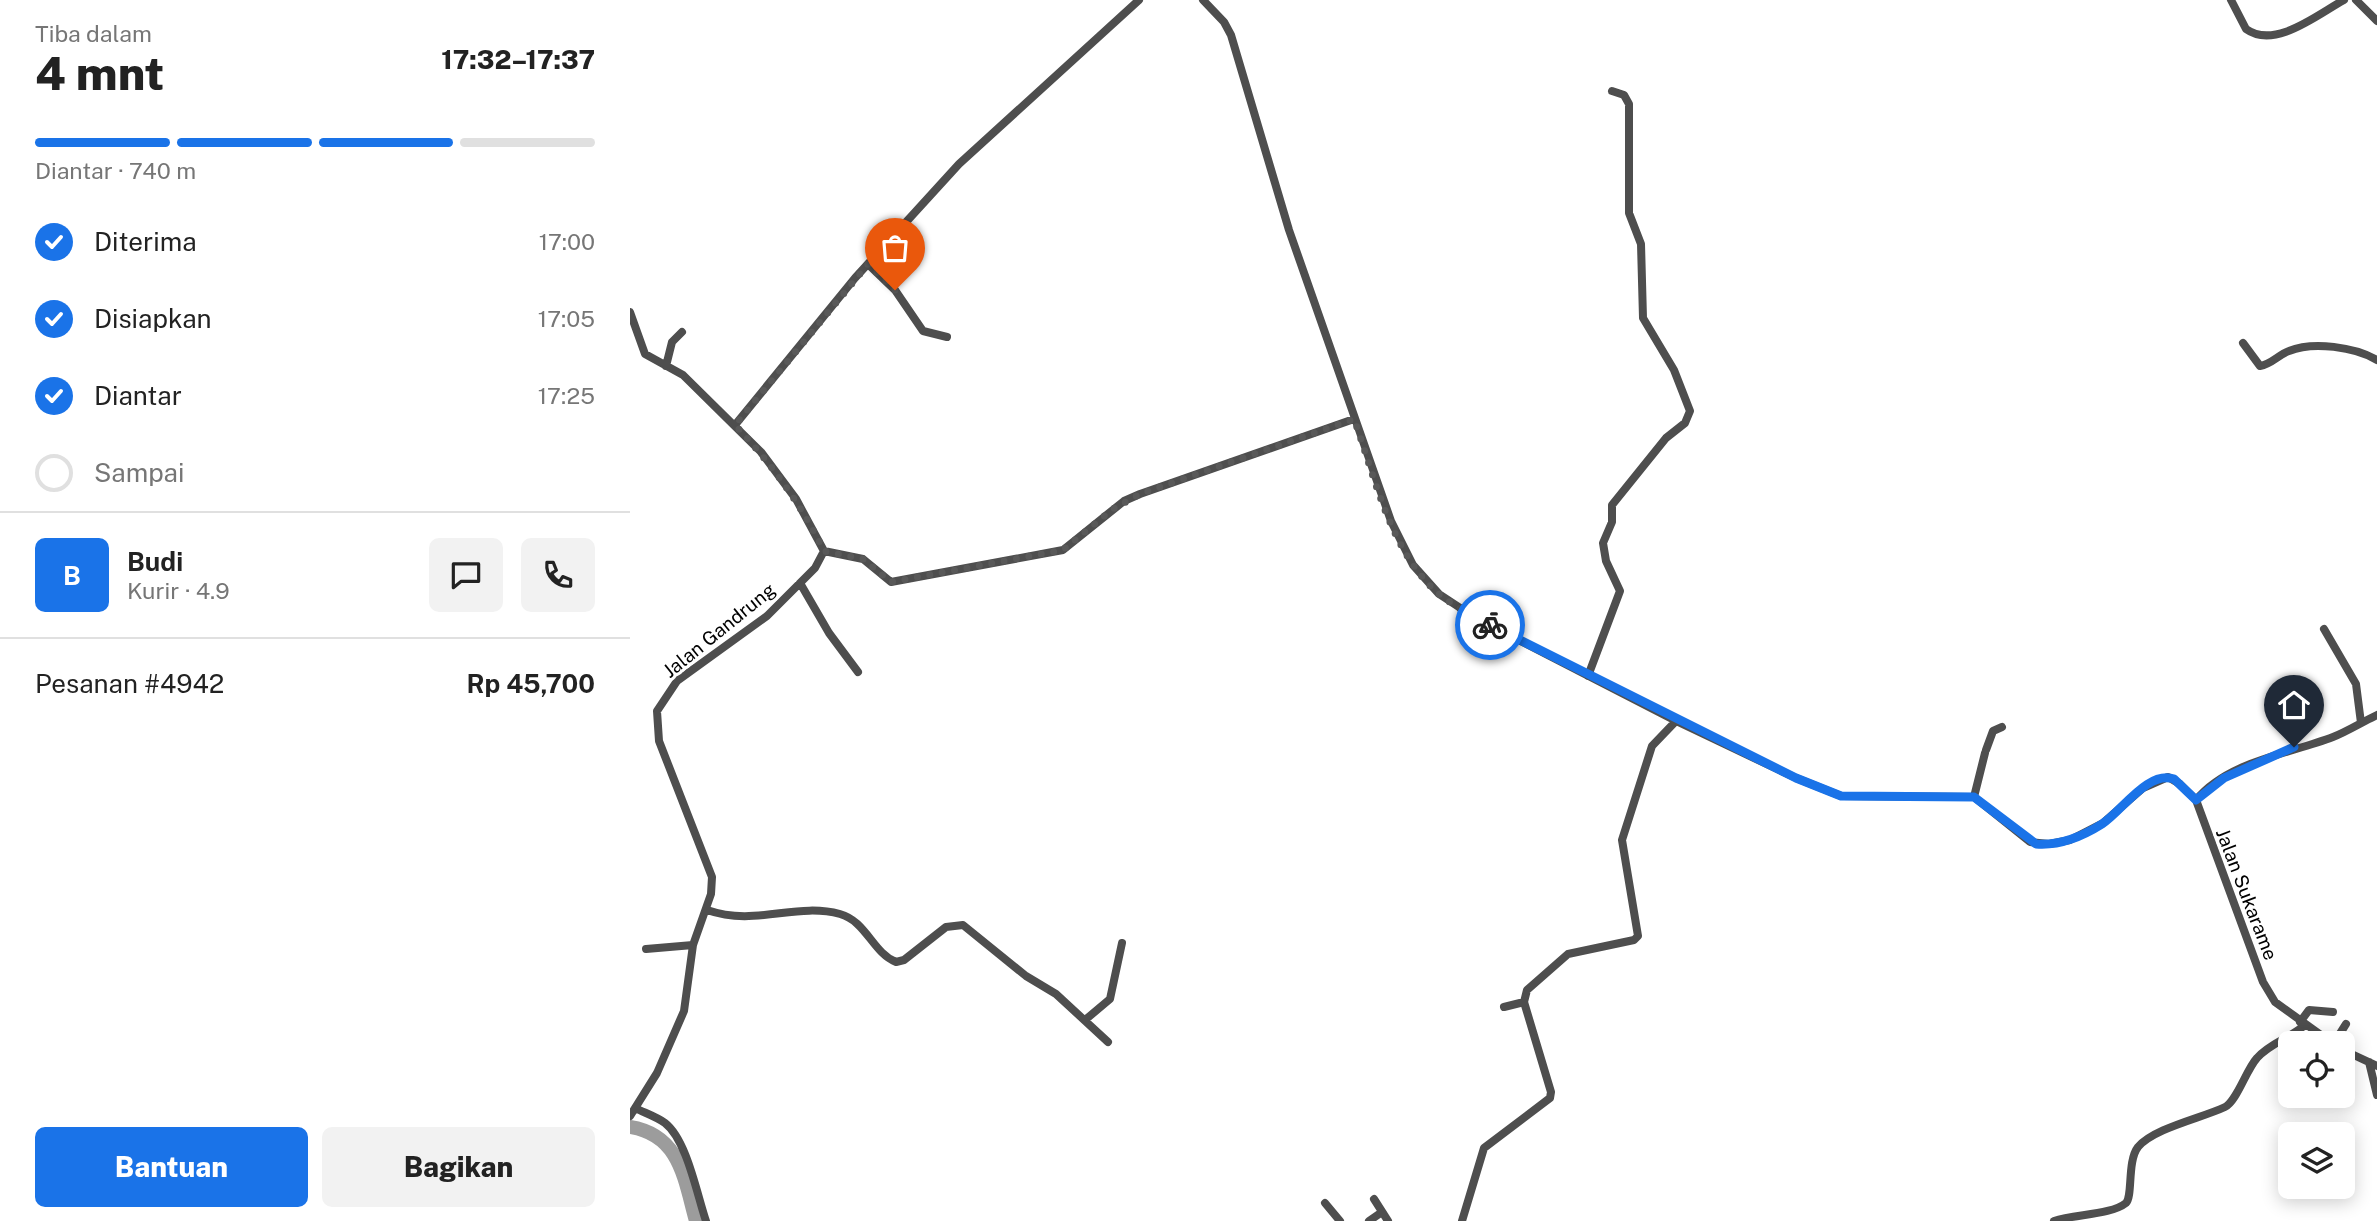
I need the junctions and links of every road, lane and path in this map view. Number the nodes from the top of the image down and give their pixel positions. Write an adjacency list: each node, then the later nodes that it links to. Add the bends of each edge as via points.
1 (1139, 0): 8 (street, via 959,164)
2 (1203, 0): 15 (street, via 1231,35 1289,230)
3 (2231, 0): 4 (street, via 2245,29 2262,36 2286,32)
4 (2343, 0)
5 (2356, 0): 6 (street)
6 (2377, 22)
7 (1612, 91): 21 (street, via 1626,97 1629,107 1629,213 1641,244 1643,318 1674,370 1690,411 1685,423 1666,438 1612,505 1612,522 1603,543 1620,592)
8 (868, 264): 11 (street, via 895,290 923,331); 16 (street)
9 (630, 312): 14 (street, via 645,354)
10 (682, 332): 14 (street, via 673,342)
11 (947, 337)
12 (2243, 343): 13 (street, via 2260,366 2290,350 2319,347)
13 (2377, 360)
14 (666, 366): 16 (street, via 683,375)
15 (1354, 419): 17 (street, via 1140,494 1113,509 1063,550 891,582 863,559); 21 (street, via 1391,521 1413,565 1439,594)
16 (735, 425): 17 (street, via 796,499)
17 (824, 551): 18 (street, Jalan Gandrung)
18 (800, 583): 20 (street); 28 (street, Jalan Gandrung, via 767,616 677,681 657,711 659,741 712,877)
19 (2324, 629): 24 (street, via 2356,684)
20 (858, 672)
21 (1588, 676): 23 (street)
22 (2377, 715): 24 (street)
23 (1676, 721): 26 (street, via 1841,796); 32 (street, via 1652,746 1622,841 1638,936 1568,954 1527,990)
24 (2361, 723): 27 (street, via 2224,778)
25 (2002, 727): 26 (street, via 1993,731)
26 (1974, 797): 27 (street, via 2030,842 2049,844 2070,840 2102,824 2158,780 2174,779)
27 (2196, 800): 36 (street, Jalan Sukarame, via 2263,982 2276,1002)
28 (707, 910): 30 (street, Jalan Gandrung); 35 (street, via 740,918 807,912 844,915 896,962 946,927 963,925)
29 (1122, 943): 35 (street, via 1110,999)
30 (693, 945): 31 (street); 44 (street, Jalan Gandrung, via 684,1011 657,1073)
31 (646, 949)
32 (1524, 1002): 33 (street); 53 (street, via 1550,1098 1485,1147)
33 (1504, 1007)
34 (2333, 1012): 36 (street, via 2309,1010)
35 (1085, 1020): 40 (street)
36 (2302, 1023): 38 (street, Jalan Sukarame); 48 (street, via 2256,1059 2228,1105 2188,1119 2143,1143 2130,1166 2128,1200)
37 (2346, 1024): 39 (street)
38 (2314, 1031)
39 (2341, 1031)
40 (1108, 1042)
41 (2355, 1056): 42 (street)
42 (2373, 1064): 43 (street)
43 (2377, 1095)
44 (632, 1112): 49 (street, via 666,1124 674,1133)
45 (1374, 1199): 47 (street)
46 (1325, 1203): 50 (street)
47 (1382, 1212): 51 (street); 52 (street)
48 (2105, 1217): 54 (street, via 2078,1213)
49 (705, 1221)
50 (1340, 1221)
51 (1369, 1221)
52 (1388, 1221)
53 (1462, 1221)
54 (2054, 1221)

